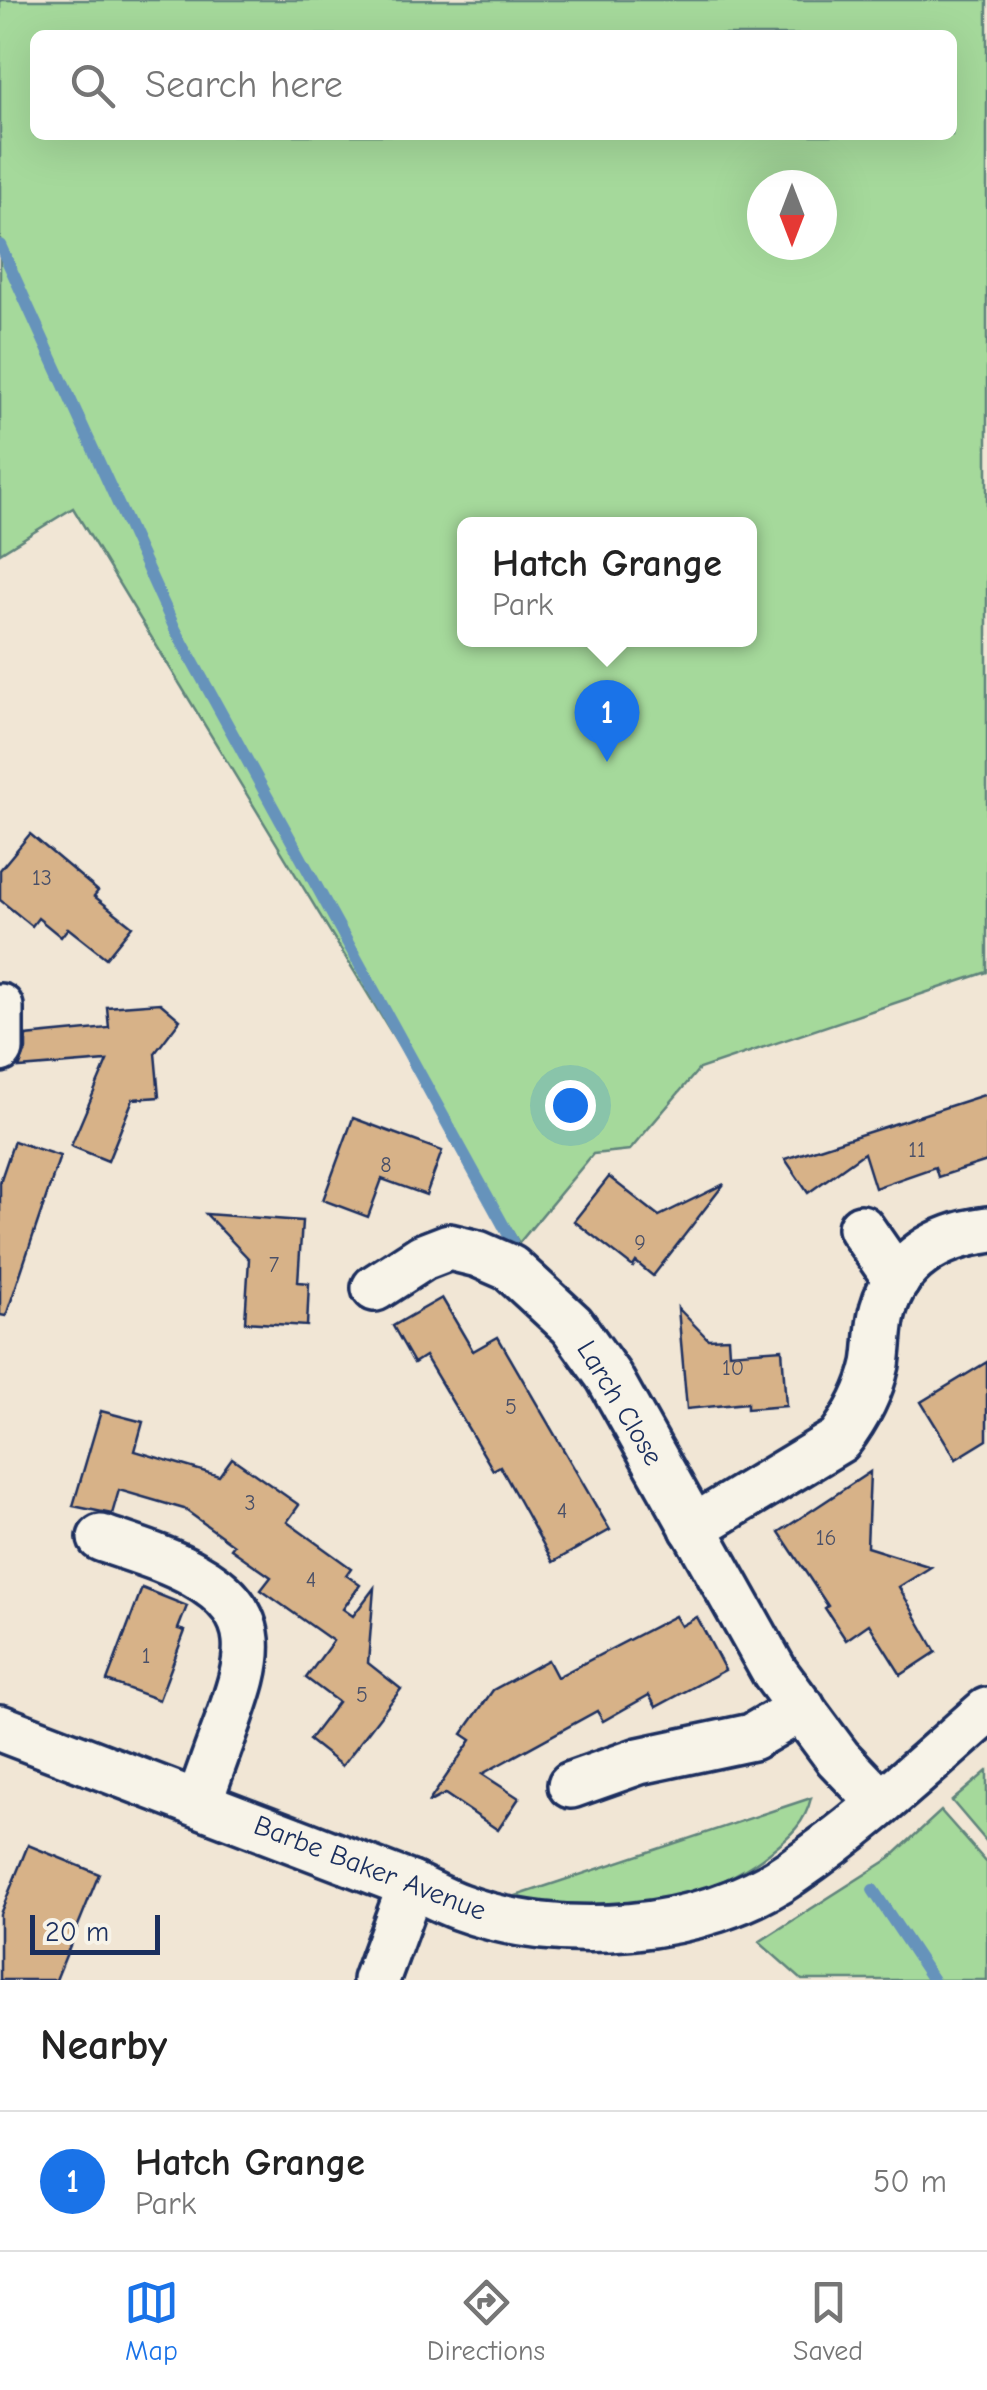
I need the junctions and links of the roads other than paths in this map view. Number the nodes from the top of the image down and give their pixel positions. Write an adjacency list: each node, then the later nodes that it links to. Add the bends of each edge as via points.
1 (0, 1007): 2 (street)
2 (0, 1048)
3 (861, 1228): 5 (street)
4 (987, 1230): 5 (street, via 934,1244)
5 (897, 1280): 7 (street, via 883,1309 876,1365 839,1440)
6 (374, 1288): 7 (street, Larch Close, via 449,1247 510,1268 572,1325 609,1377)
7 (694, 1528): 9 (street, Larch Close)
8 (101, 1538): 13 (street, via 194,1574 235,1609 246,1631 244,1676)
9 (802, 1708): 12 (street, via 752,1736 639,1761); 14 (street, Larch Close)
10 (987, 1711): 14 (street, Barbe Baker Avenue)
11 (0, 1728): 13 (street, Barbe Baker Avenue)
12 (571, 1785)
13 (198, 1803): 15 (street, Barbe Baker Avenue)
14 (880, 1804): 15 (street, Barbe Baker Avenue, via 790,1874 753,1894 655,1924 598,1928 514,1920 460,1908)
15 (411, 1885): 16 (street)
16 (376, 1980)

